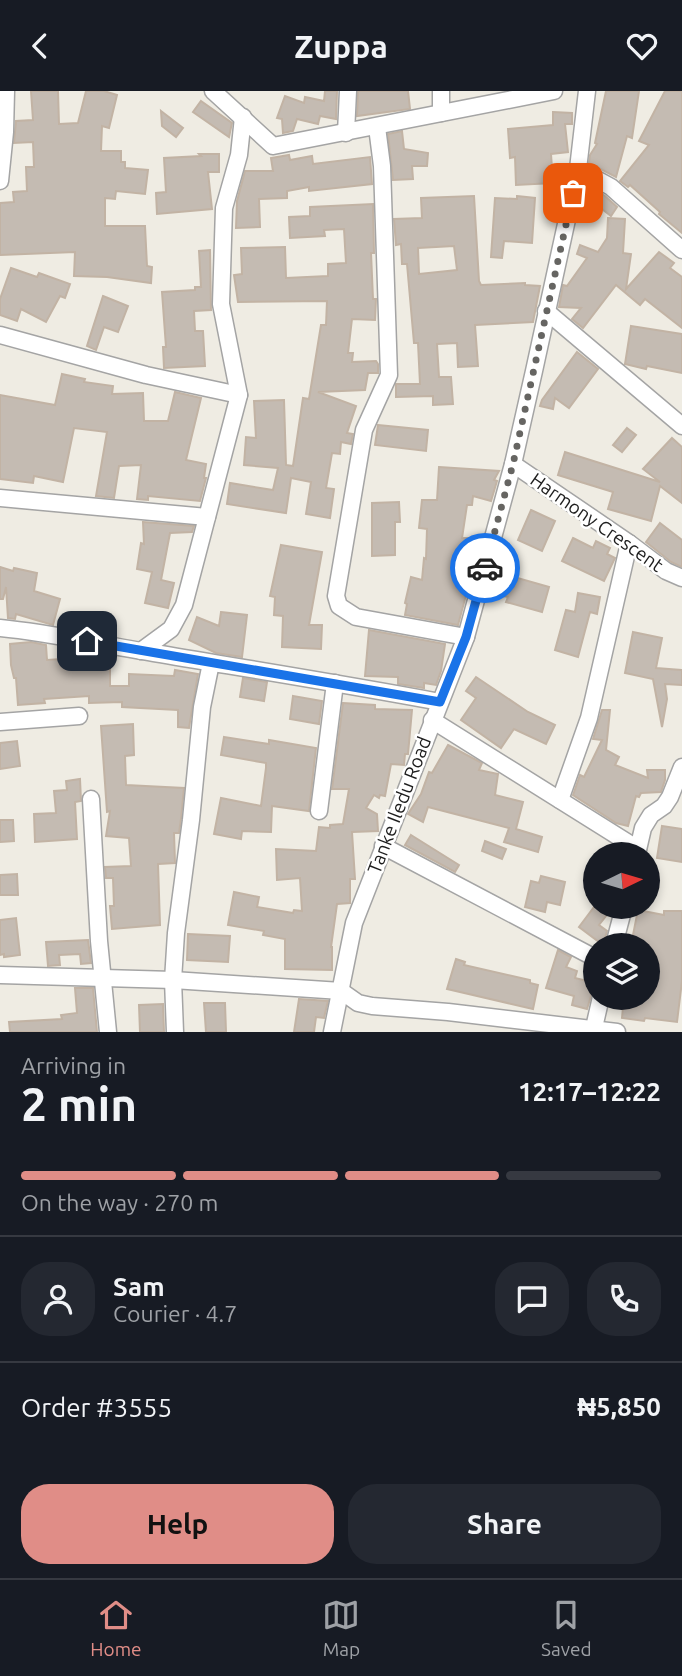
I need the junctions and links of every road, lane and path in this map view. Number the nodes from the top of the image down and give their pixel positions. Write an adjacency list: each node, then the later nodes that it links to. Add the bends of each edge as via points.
1 (6, 91): 12 (street)
2 (213, 91): 8 (street)
3 (348, 91): 10 (street)
4 (441, 91): 7 (street)
5 (554, 91): 7 (street)
6 (587, 91): 11 (street, Tanke Iledu Road)
7 (441, 113): 9 (street)
8 (243, 117): 10 (street, via 273,146); 16 (street, via 239,155 224,208 220,304)
9 (377, 127): 10 (street); 24 (street, via 389,375 364,431 336,596 340,607 356,617)
10 (346, 133)
11 (578, 169): 13 (street, via 611,187); 14 (street, Tanke Iledu Road)
12 (0, 181)
13 (682, 250)
14 (546, 311): 17 (street); 18 (street, Tanke Iledu Road)
15 (0, 335): 16 (street)
16 (239, 395): 20 (street)
17 (682, 426)
18 (513, 464): 21 (street, Harmony Crescent); 24 (street, Tanke Iledu Road)
19 (0, 498): 20 (street)
20 (207, 517): 25 (street, via 184,605 171,629)
21 (629, 543): 22 (street, Harmony Crescent, via 666,571); 34 (street, via 589,718)
22 (682, 577)
23 (0, 628): 25 (street)
24 (466, 637): 28 (street, Tanke Iledu Road)
25 (141, 651): 26 (street)
26 (211, 663): 27 (street); 42 (street, via 202,707)
27 (335, 683): 28 (street); 35 (street)
28 (440, 702): 30 (street, Tanke Iledu Road)
29 (79, 716): 31 (street)
30 (432, 720): 34 (street); 38 (street, Tanke Iledu Road)
31 (0, 722)
32 (682, 767): 37 (street, via 670,797 651,815)
33 (91, 799): 41 (street)
34 (560, 800): 36 (street)
35 (319, 811)
36 (622, 842)
37 (640, 842)
38 (383, 846): 39 (street); 43 (street, Tanke Iledu Road, via 354,923)
39 (583, 952)
40 (0, 975): 41 (street)
41 (103, 979): 42 (street); 46 (street)
42 (173, 979): 43 (street); 47 (street)
43 (341, 991): 45 (street, via 372,1006); 48 (street, Tanke Iledu Road)
44 (598, 1010): 45 (street)
45 (593, 1030): 49 (street)
46 (108, 1032)
47 (175, 1032)
48 (332, 1032)
49 (617, 1032)

